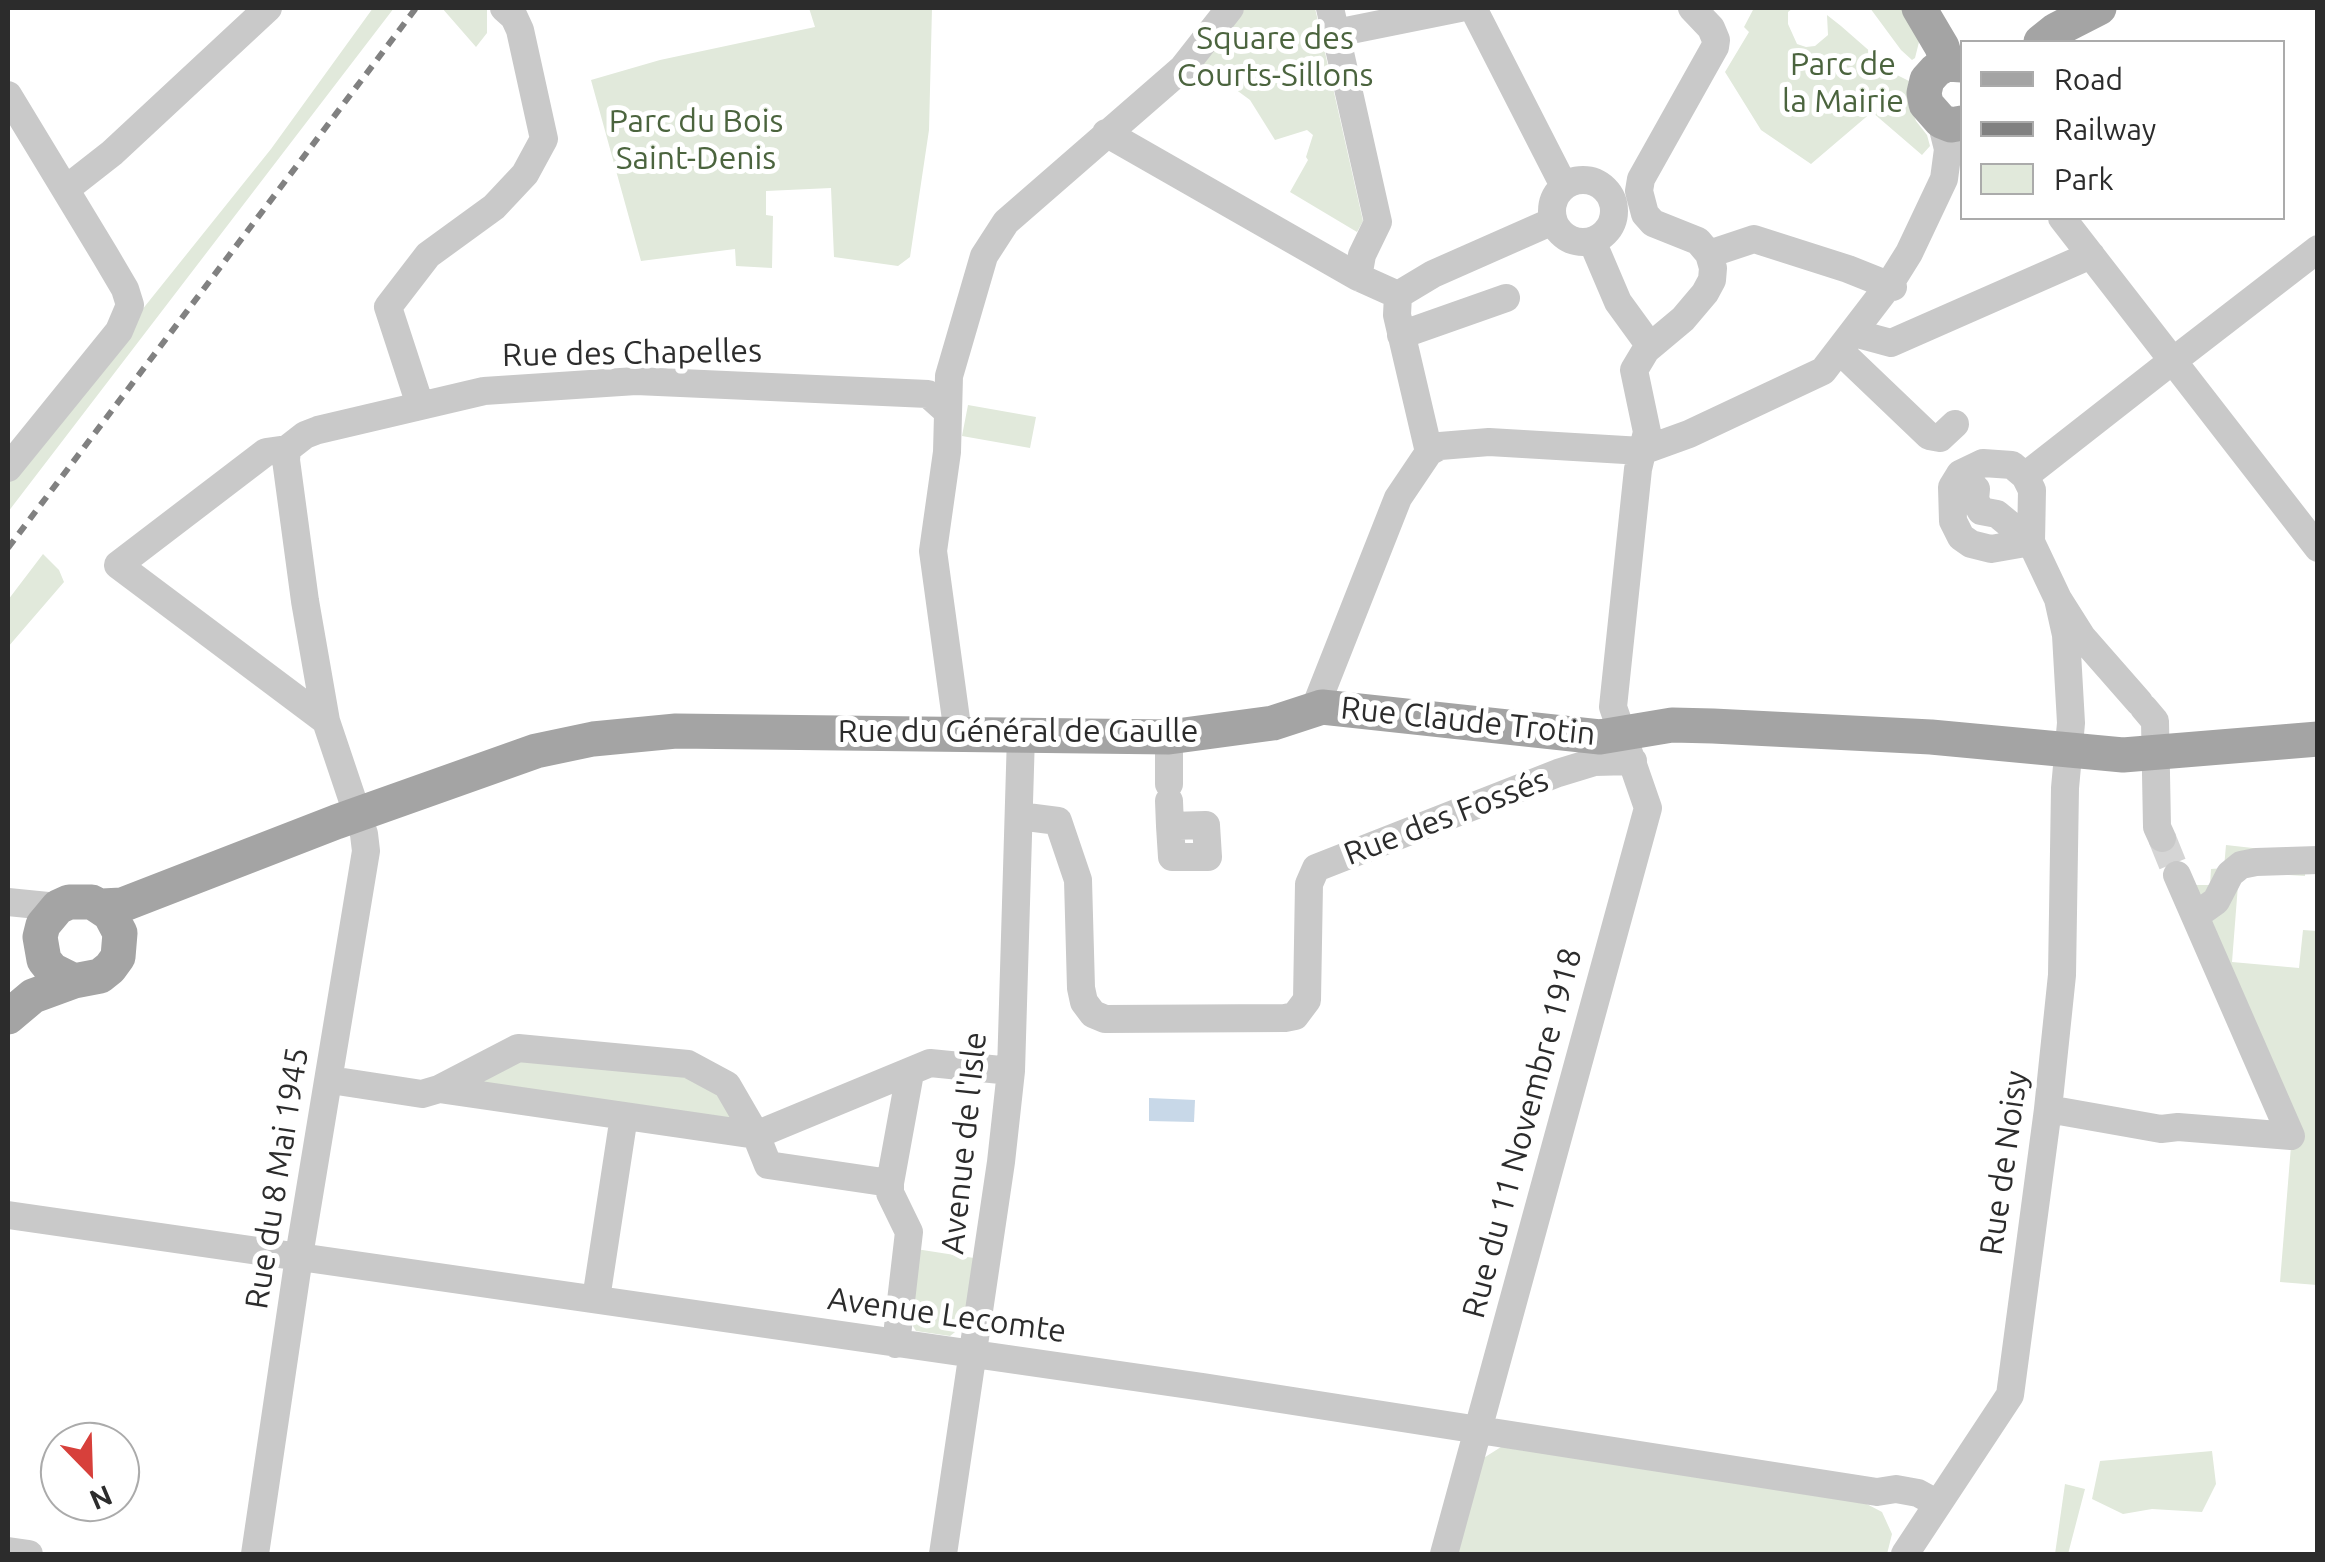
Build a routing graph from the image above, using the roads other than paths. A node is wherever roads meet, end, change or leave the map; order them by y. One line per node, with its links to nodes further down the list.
1 (268, 8): 16 (street)
2 (504, 8): 33 (street)
3 (1230, 8): 14 (street)
4 (1460, 8): 9 (street)
5 (1473, 8): 15 (street)
6 (1692, 8): 17 (street)
7 (1919, 8): 11 (main road)
8 (2099, 8): 10 (main road)
9 (1333, 20): 24 (street)
10 (2044, 40)
11 (1955, 65): 13 (main road)
12 (8, 95): 16 (street)
13 (1952, 122): 25 (street)
14 (1106, 133): 24 (street); 32 (street)
15 (1564, 186): 17 (street); 19 (street)
16 (66, 189): 37 (street)
17 (1627, 204): 20 (street); 22 (street)
18 (2064, 220): 23 (street)
19 (1552, 221): 20 (street); 26 (street)
20 (1592, 241): 30 (street)
21 (2318, 250): 31 (street)
22 (1709, 254): 25 (street); 30 (street)
23 (2091, 255): 29 (street); 31 (street)
24 (1358, 277): 26 (street)
25 (1891, 286): 29 (street)
26 (1398, 295): 28 (street)
27 (1506, 298): 28 (street)
28 (1402, 335): 36 (street)
29 (1847, 342): 35 (street); 38 (street)
30 (1648, 348): 35 (street, Rue du 11 Novembre 1918)
31 (2168, 365): 39 (street); 41 (street)
32 (941, 393): 33 (street, Rue des Chapelles); 46 (street)
33 (420, 405): 34 (street, Rue des Chapelles)
34 (287, 450): 44 (street); 44 (street, Rue des Chapelles)
35 (1642, 451): 36 (street); 50 (street, Rue du 11 Novembre 1918)
36 (1428, 452): 43 (street)
37 (8, 468)
38 (1962, 472): 39 (street); 40 (street)
39 (2025, 476): 40 (street)
40 (2030, 542): 42 (street)
41 (2318, 548)
42 (2058, 599): 51 (street, Rue de Noisy); 52 (street)
43 (1316, 708): 45 (main road, Rue Claude Trotin); 48 (main road, Rue du Général de Gaulle)
44 (326, 721): 55 (street)
45 (1558, 732): 50 (main road, Rue Claude Trotin); 53 (street)
46 (958, 734): 47 (main road, Rue du Général de Gaulle); 55 (main road, Rue du Général de Gaulle)
47 (1021, 735): 48 (main road, Rue du Général de Gaulle); 56 (street, Avenue de l'Isle)
48 (1169, 737): 54 (street)
49 (2318, 740): 52 (main road, Rue des Fossés)
50 (1627, 747): 51 (main road, Rue des Fossés); 53 (street, Rue des Fossés); 82 (street, Rue du 11 Novembre 1918)
51 (2068, 750): 52 (main road, Rue des Fossés); 73 (street, Rue de Noisy)
52 (2158, 755): 57 (street)
53 (1558, 773): 56 (street, Rue des Fossés)
54 (1170, 804)
55 (358, 814): 60 (main road, Rue du Général de Gaulle); 78 (street, Rue du 8 Mai 1945)
56 (1019, 816): 69 (street, Avenue de l'Isle)
57 (2162, 838)
58 (2318, 860): 64 (street)
59 (2177, 874): 64 (street)
60 (180, 881): 62 (main road, Rue du Général de Gaulle); 66 (main road, Rue du Général de Gaulle)
61 (8, 904): 63 (street); 65 (street)
62 (102, 906): 63 (main road); 66 (main road)
63 (58, 907): 65 (main road)
64 (2194, 916): 73 (street)
65 (40, 942): 67 (main road); 68 (main road)
66 (121, 944): 67 (main road)
67 (74, 981): 68 (main road)
68 (8, 1015)
69 (1010, 1071): 70 (street); 81 (street, Avenue de l'Isle)
70 (910, 1073): 75 (street); 76 (street)
71 (337, 1081): 72 (street)
72 (439, 1089): 74 (street); 75 (street)
73 (2048, 1109): 84 (street, Rue de Noisy)
74 (624, 1116): 75 (street); 79 (street)
75 (756, 1136): 76 (street)
76 (890, 1183): 80 (street)
77 (8, 1215): 78 (street, Avenue Lecomte)
78 (299, 1257): 79 (street, Avenue Lecomte); 88 (street, Rue du 8 Mai 1945)
79 (596, 1299): 80 (street, Avenue Lecomte)
80 (896, 1344): 81 (street, Avenue Lecomte)
81 (974, 1354): 82 (street, Avenue Lecomte); 89 (street, Avenue de l'Isle)
82 (1478, 1428): 83 (street, Avenue Lecomte); 90 (street, Rue du 11 Novembre 1918)
83 (1876, 1492): 84 (street, Avenue Lecomte); 85 (street)
84 (1938, 1504): 85 (street, Rue de Noisy)
85 (1913, 1543)
86 (8, 1551): 87 (street)
87 (29, 1554)
88 (255, 1554)
89 (943, 1554)
90 (1444, 1554)

